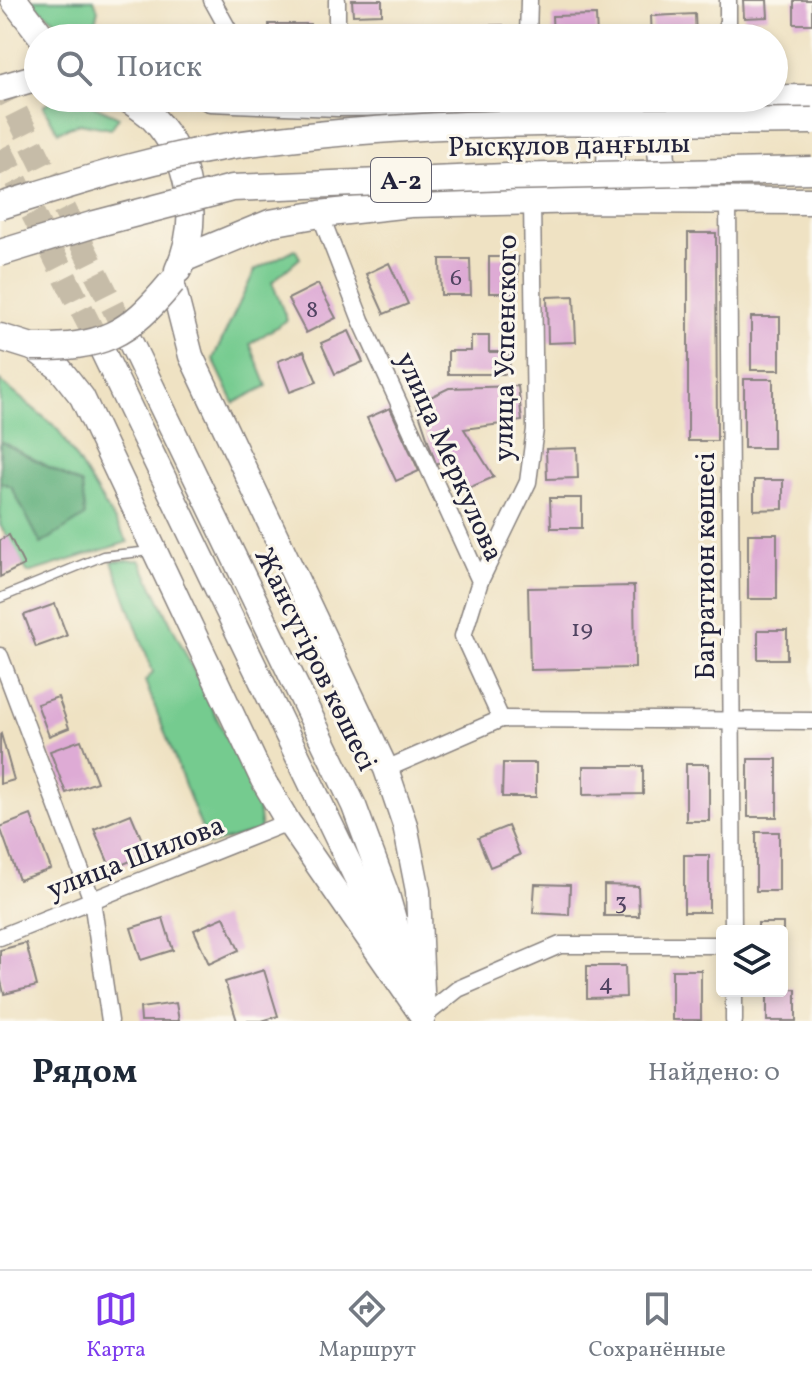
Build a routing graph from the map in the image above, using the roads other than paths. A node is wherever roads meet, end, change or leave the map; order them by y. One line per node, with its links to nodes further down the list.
1 (14, 0): 6 (main road)
2 (212, 0): 7 (street)
3 (337, 0): 8 (street)
4 (529, 0): 9 (street)
5 (728, 0): 10 (street)
6 (32, 24)
7 (225, 24)
8 (337, 24)
9 (528, 24)
10 (728, 24)
11 (24, 81): 12 (main road, bridge)
12 (0, 88)
13 (788, 98): 14 (main road)
14 (812, 98)
15 (145, 112): 28 (main road)
16 (597, 112): 21 (main road)
17 (671, 112): 20 (main road)
18 (812, 121): 25 (main road, Рысқұлов даңғылы / A-2, bridge)
19 (812, 170): 27 (main road, Рысқұлов даңғылы / A-2, bridge)
20 (691, 199): 21 (main road); 23 (main road)
21 (589, 200): 22 (main road)
22 (532, 201): 26 (main road); 34 (street, улица Успенского)
23 (728, 201): 24 (main road); 38 (street, Багратион көшесі)
24 (812, 201)
25 (0, 206)
26 (320, 214): 28 (main road); 34 (street, улица Меркулова)
27 (0, 253)
28 (178, 271): 31 (main road, bridge); 40 (main road)
29 (0, 337): 31 (main road)
30 (128, 337): 47 (main road, Жансүгіров көшесі)
31 (32, 347): 33 (main road)
32 (102, 350): 47 (main road)
33 (155, 550): 35 (lane); 41 (main road)
34 (480, 581): 37 (street, улица Меркулова)
35 (0, 598)
36 (0, 656): 42 (street)
37 (501, 719): 38 (street); 40 (street)
38 (731, 720): 39 (street); 43 (street, Багратион көшесі)
39 (812, 721)
40 (386, 769): 47 (main road)
41 (288, 822): 42 (street, улица Шилова); 47 (main road)
42 (92, 900): 44 (street, улица Шилова); 48 (street)
43 (733, 925)
44 (0, 937)
45 (716, 945): 47 (street)
46 (734, 997): 49 (street)
47 (423, 1019)
48 (110, 1021)
49 (734, 1021)

